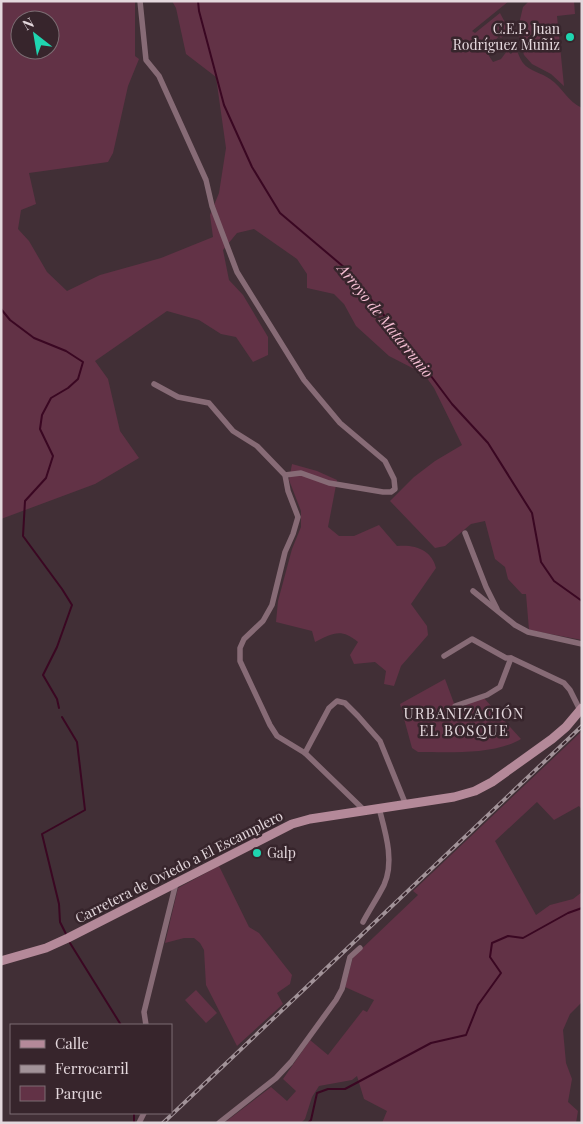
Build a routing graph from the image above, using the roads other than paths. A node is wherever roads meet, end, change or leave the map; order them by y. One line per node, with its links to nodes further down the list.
1 (140, 1): 3 (street)
2 (154, 384): 3 (street)
3 (285, 476): 12 (street)
4 (465, 533): 6 (street)
5 (473, 591): 6 (street)
6 (500, 613): 7 (street)
7 (582, 644)
8 (444, 656): 9 (street)
9 (511, 658): 10 (street); 11 (street)
10 (455, 706)
11 (581, 709): 13 (street, Carretera de Oviedo a El Escamplero)
12 (305, 753): 13 (street); 15 (street)
13 (406, 805): 14 (street, Carretera de Oviedo a El Escamplero)
14 (379, 808): 15 (street, Carretera de Oviedo a El Escamplero); 17 (street)
15 (364, 810): 16 (street, Carretera de Oviedo a El Escamplero)
16 (176, 883): 19 (street, Carretera de Oviedo a El Escamplero); 20 (street)
17 (362, 922)
18 (360, 948): 21 (street)
19 (1, 962)
20 (146, 1024)
21 (219, 1123)

